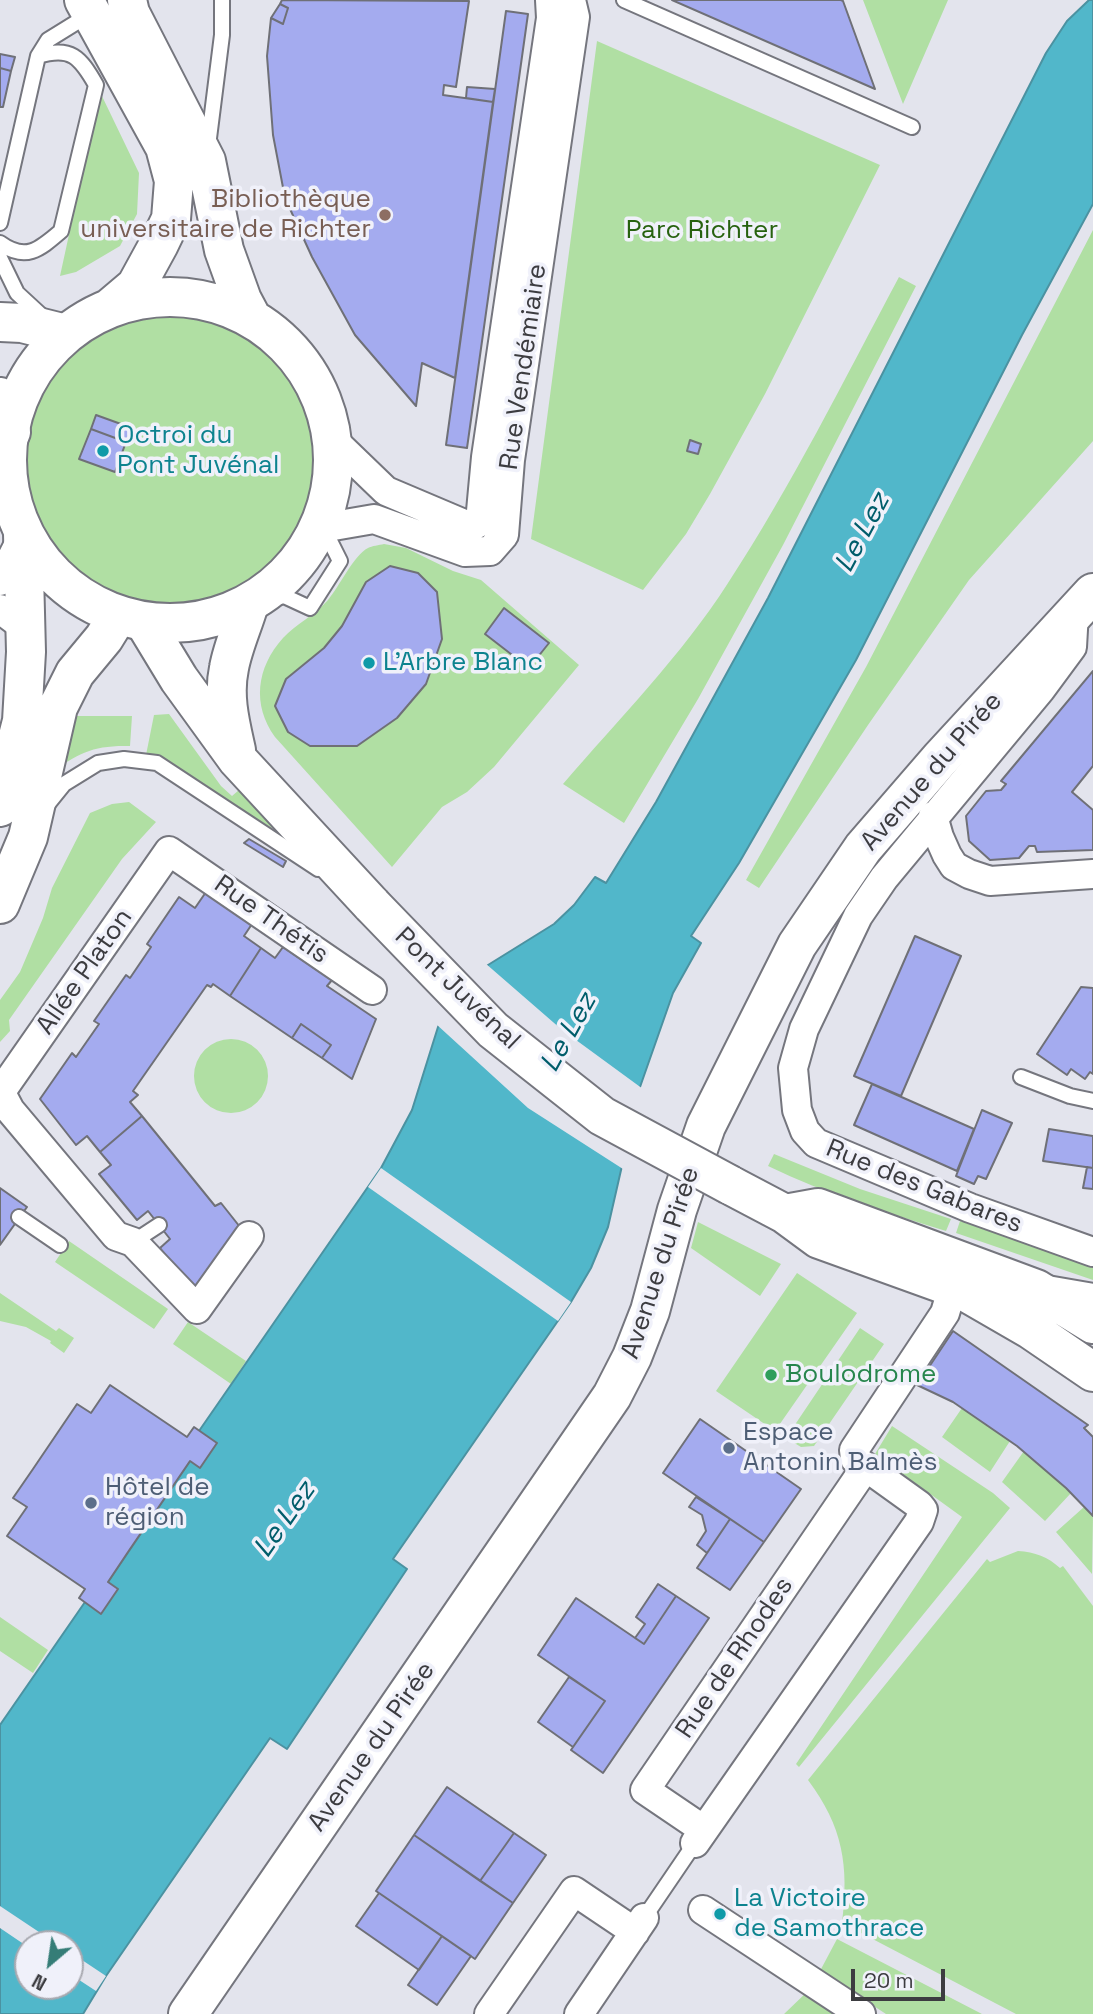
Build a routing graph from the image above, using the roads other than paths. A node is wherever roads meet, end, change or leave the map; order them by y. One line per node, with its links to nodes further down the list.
1 (127, 0): 9 (main road)
2 (222, 0): 9 (lane)
3 (550, 0): 18 (street, Rue Vendémiaire)
4 (571, 0): 19 (street, Rue Vendémiaire)
5 (624, 0): 8 (lane)
6 (87, 7): 7 (lane); 13 (main road)
7 (38, 56): 10 (lane); 11 (lane)
8 (912, 127)
9 (206, 161): 14 (main road)
10 (0, 223)
11 (0, 243)
12 (0, 258): 16 (lane)
13 (108, 310): 14 (main road); 16 (main road)
14 (250, 315): 18 (main road)
15 (0, 323): 16 (main road)
16 (62, 334): 17 (main road)
17 (5, 415): 20 (main road)
18 (331, 438): 19 (main road)
19 (316, 529): 23 (main road)
20 (23, 534): 21 (street); 24 (main road); 25 (main road)
21 (0, 581)
22 (1083, 603): 28 (street, Rue des Gabares); 55 (main road, Avenue du Pirée)
23 (249, 604): 25 (main road); 26 (main road)
24 (12, 618): 27 (main road)
25 (131, 620): 26 (main road, Pont Juvénal); 29 (main road)
26 (237, 759): 33 (main road, Pont Juvénal)
27 (0, 807)
28 (933, 816): 31 (street); 43 (street, Rue des Gabares)
29 (28, 837): 32 (main road); 33 (lane)
30 (169, 851): 34 (street, Rue Thétis); 36 (street, Allée Platon)
31 (1093, 874)
32 (0, 904)
33 (372, 905): 44 (main road, Pont Juvénal, bridge)
34 (372, 990)
35 (1021, 1077): 37 (lane)
36 (0, 1092): 41 (street)
37 (1093, 1101)
38 (19, 1217): 42 (lane)
39 (159, 1225): 41 (lane)
40 (248, 1236): 41 (street)
41 (133, 1242)
42 (60, 1245)
43 (1093, 1252)
44 (957, 1274): 45 (main road); 48 (main road); 51 (street)
45 (1036, 1289): 46 (street); 47 (main road)
46 (1093, 1298)
47 (1093, 1324)
48 (1030, 1329): 49 (main road); 50 (main road)
49 (1093, 1333)
50 (1093, 1372)
51 (865, 1468): 52 (street, Rue de Rhodes); 52 (street)
52 (699, 1836): 54 (lane)
53 (703, 1910): 58 (street)
54 (639, 1925): 56 (street); 57 (street)
55 (188, 2014)
56 (489, 2014)
57 (579, 2014)
58 (861, 2014)

